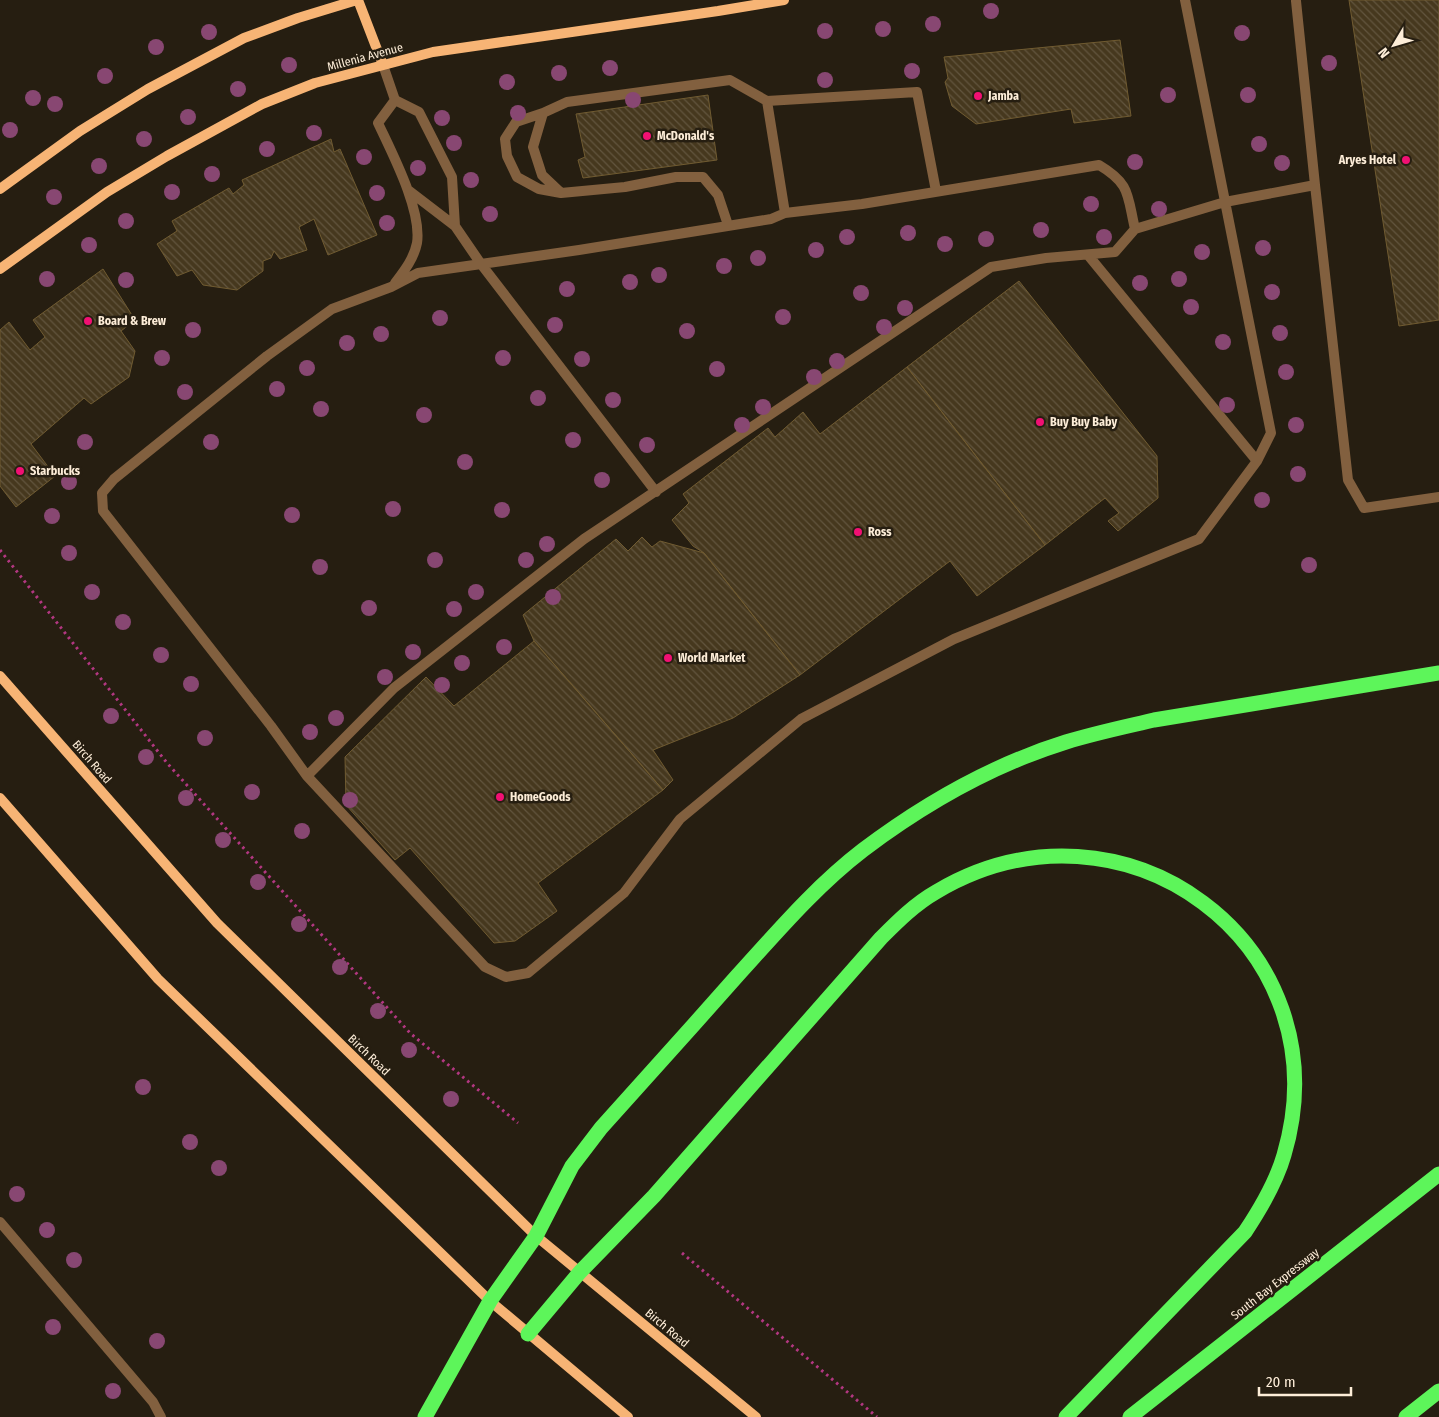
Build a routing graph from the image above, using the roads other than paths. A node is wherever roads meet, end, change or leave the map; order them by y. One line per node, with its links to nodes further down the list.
1 (357, 0): 5 (main road); 10 (main road)
2 (784, 0): 5 (main road, Millenia Avenue)
3 (1185, 0): 14 (lane)
4 (1296, 1): 9 (lane)
5 (383, 65): 6 (lane); 21 (main road, Millenia Avenue)
6 (395, 100): 11 (lane); 17 (lane)
7 (767, 101): 8 (lane); 12 (lane); 15 (lane)
8 (543, 113): 13 (lane); 13 (lane)
9 (1315, 185): 14 (lane); 25 (lane)
10 (0, 189)
11 (408, 190): 17 (lane); 22 (lane)
12 (936, 192): 15 (lane); 18 (lane)
13 (561, 193): 16 (lane)
14 (1225, 202): 18 (lane); 23 (lane)
15 (785, 214): 16 (lane)
16 (728, 225): 20 (lane)
17 (456, 226): 20 (lane)
18 (1135, 229): 19 (lane)
19 (1088, 255): 23 (lane); 24 (lane)
20 (481, 264): 22 (lane); 24 (lane)
21 (0, 269)
22 (391, 287): 28 (lane)
23 (1257, 461): 28 (lane)
24 (656, 492): 28 (lane)
25 (1439, 497)
26 (1439, 673): 32 (highway)
27 (0, 676): 32 (main road, Birch Road)
28 (307, 776)
29 (0, 798): 34 (main road)
30 (1439, 1174): 42 (highway, South Bay Expressway)
31 (0, 1222): 37 (lane)
32 (536, 1236): 33 (main road, Birch Road); 34 (highway)
33 (580, 1272): 35 (highway); 40 (main road, Birch Road); 41 (highway)
34 (490, 1301): 35 (main road); 38 (highway)
35 (528, 1334): 39 (main road)
36 (1439, 1391): 43 (highway)
37 (161, 1417)
38 (424, 1417)
39 (628, 1417)
40 (756, 1417)
41 (1066, 1417)
42 (1130, 1417)
43 (1406, 1417)

